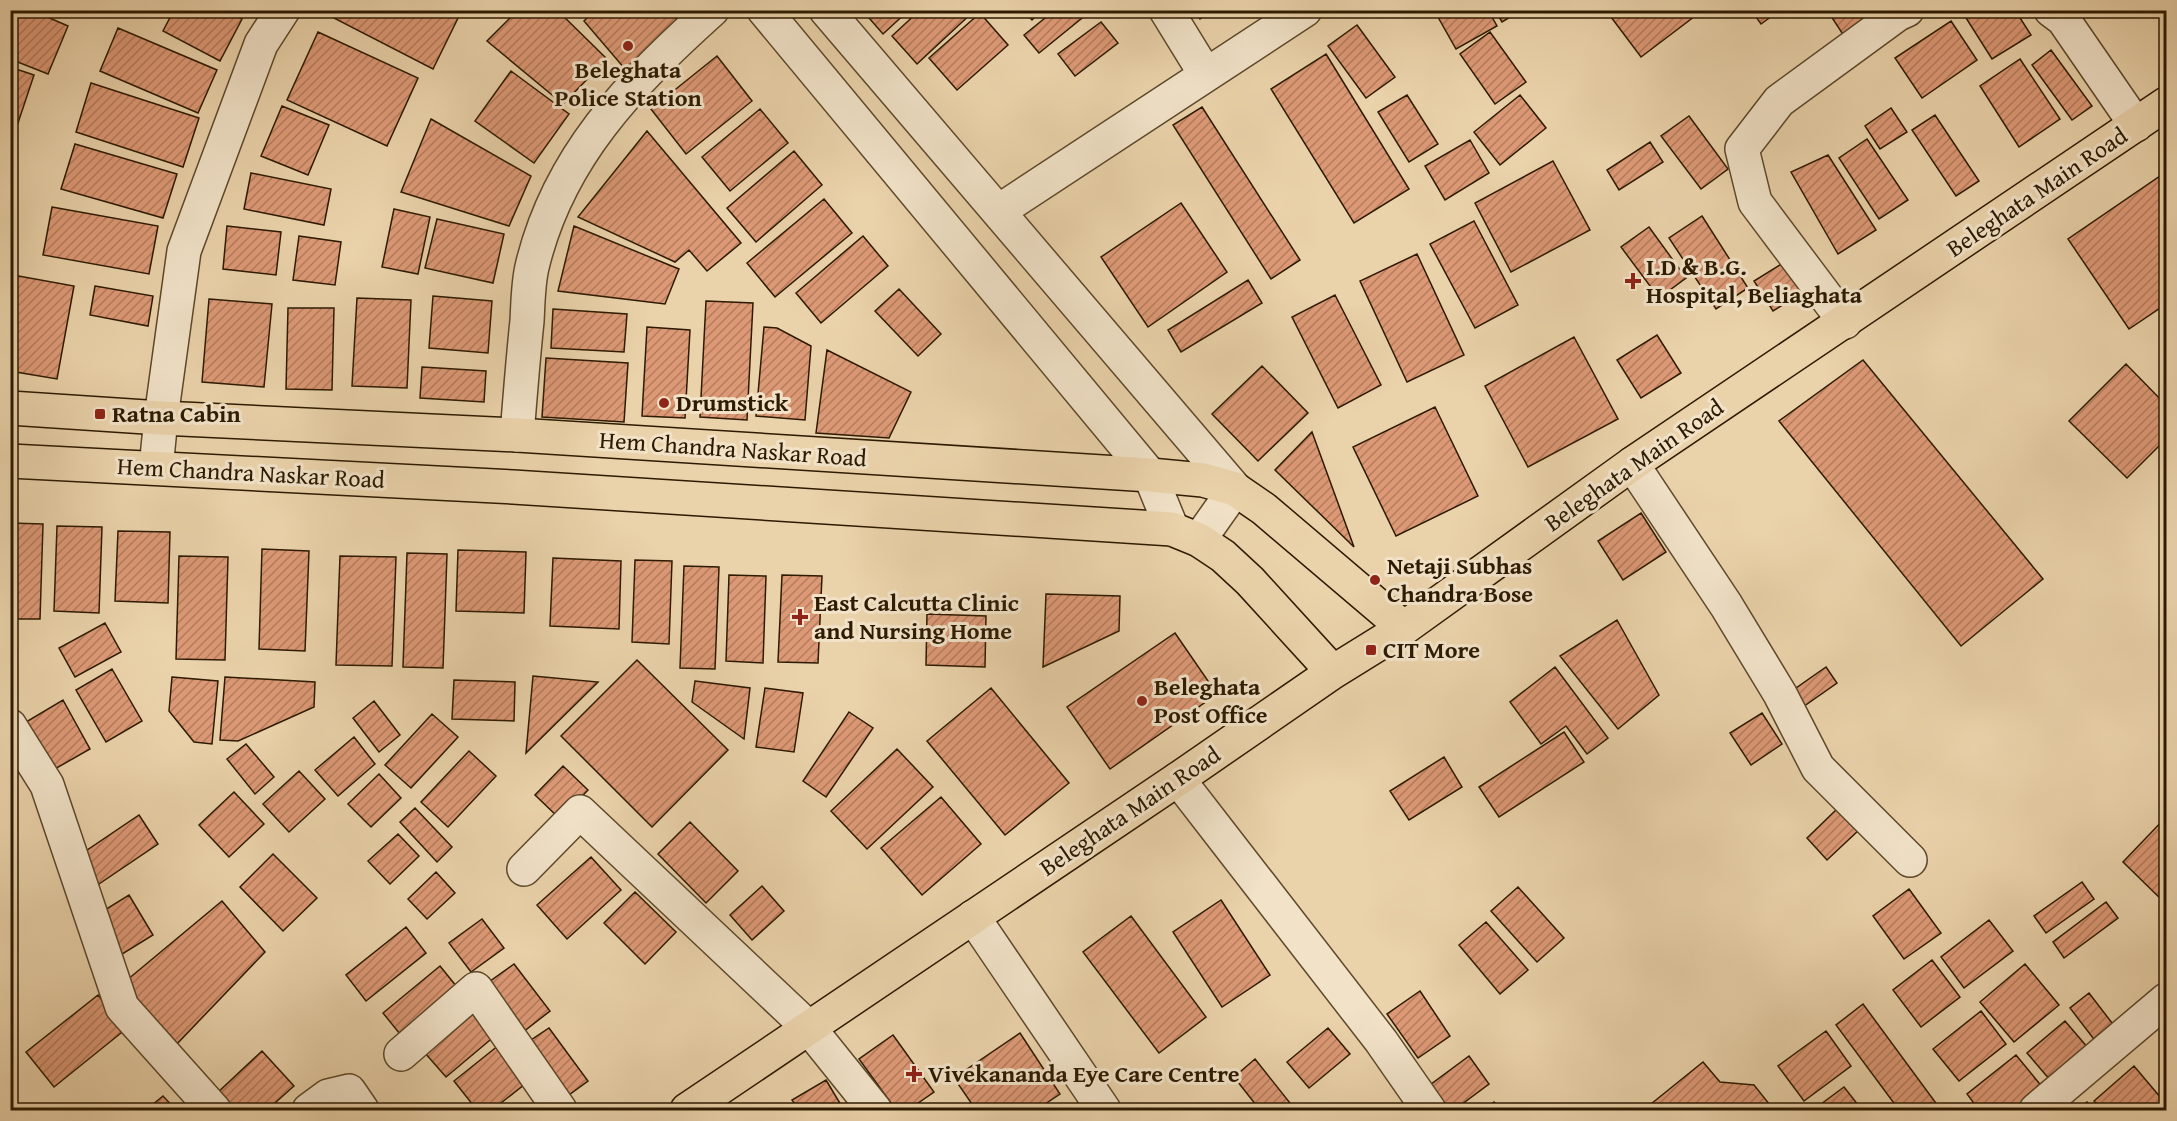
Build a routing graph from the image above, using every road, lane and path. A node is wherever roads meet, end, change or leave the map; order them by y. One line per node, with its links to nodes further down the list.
1 (283, 10): 15 (street)
2 (712, 10): 16 (street)
3 (764, 10): 20 (street)
4 (826, 10): 12 (street)
5 (1166, 10): 9 (street)
6 (1305, 10): 9 (street)
7 (1908, 10): 13 (street)
8 (2051, 10): 11 (street)
9 (1206, 75): 12 (street)
10 (2166, 104): 11 (main road, Beleghata Main Road)
11 (2136, 125): 13 (main road, Beleghata Main Road)
12 (999, 211): 21 (street)
13 (1845, 322): 18 (main road, Beleghata Main Road)
14 (10, 408): 15 (main road, Hem Chandra Naskar Road)
15 (161, 418): 16 (main road, Hem Chandra Naskar Road); 19 (street)
16 (517, 435): 20 (main road, Hem Chandra Naskar Road)
17 (10, 461): 19 (main road, Hem Chandra Naskar Road)
18 (1632, 464): 23 (main road, Beleghata Main Road); 27 (street)
19 (156, 468): 22 (main road, Hem Chandra Naskar Road)
20 (1150, 475): 21 (main road, Hem Chandra Naskar Road); 22 (street)
21 (1235, 489): 22 (street); 23 (main road, Hem Chandra Naskar Road)
22 (1186, 535): 24 (main road, Hem Chandra Naskar Road)
23 (1404, 628): 24 (main road, Beleghata Main Road)
24 (1333, 672): 26 (main road, Beleghata Main Road)
25 (10, 726): 33 (street)
26 (1178, 779): 29 (main road, Beleghata Main Road); 40 (street)
27 (1910, 860)
28 (524, 869): 31 (street)
29 (973, 917): 31 (main road, Beleghata Main Road); 39 (street)
30 (2166, 1000): 41 (street)
31 (809, 1028): 37 (main road, Beleghata Main Road); 38 (street)
32 (401, 1054): 36 (street)
33 (214, 1110)
34 (309, 1110): 35 (street)
35 (362, 1110)
36 (560, 1110)
37 (687, 1110)
38 (875, 1110)
39 (1104, 1110)
40 (1429, 1110)
41 (2036, 1110)

